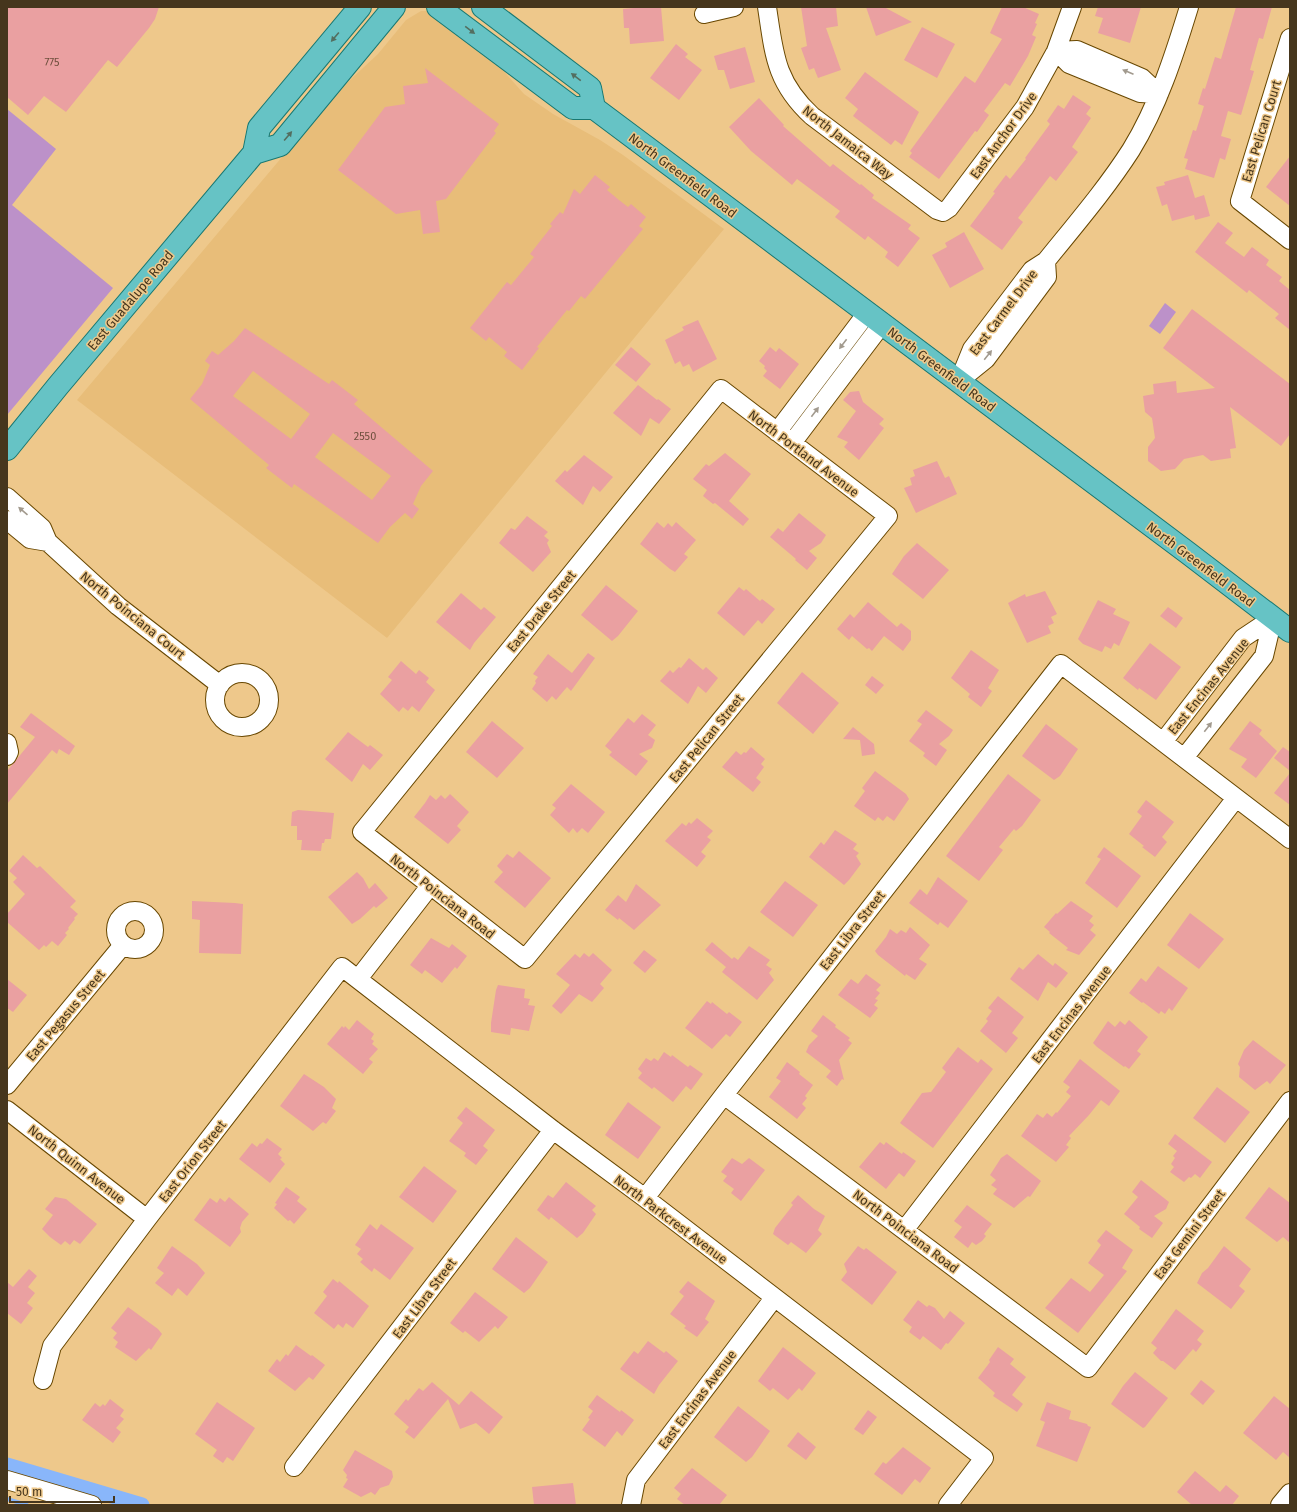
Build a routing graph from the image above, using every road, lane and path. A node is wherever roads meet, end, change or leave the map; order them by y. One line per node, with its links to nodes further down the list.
1 (360, 7): 15 (main road, East Guadalupe Road, one-way to 15)
2 (394, 7): 15 (main road, one-way to 2)
3 (438, 7): 14 (main road, one-way to 14)
4 (483, 7): 14 (main road, one-way to 4)
5 (734, 7): 9 (street)
6 (767, 7): 16 (street, North Jamaica Way)
7 (1072, 7): 11 (street, East Anchor Drive)
8 (1189, 7): 13 (street, East Carmel Drive)
9 (704, 14)
10 (1290, 38): 12 (street, East Pelican Court)
11 (1056, 51): 13 (street); 16 (street, East Anchor Drive)
12 (1287, 57): 17 (street, East Pelican Court)
13 (1159, 94): 19 (street, East Carmel Drive)
14 (594, 108): 18 (main road, North Greenfield Road)
15 (254, 153): 23 (main road, East Guadalupe Road)
16 (943, 212)
17 (1290, 240)
18 (874, 319): 19 (main road, North Greenfield Road); 21 (street, one-way to 21); 22 (street, one-way to 18)
19 (959, 381): 28 (main road, North Greenfield Road)
20 (721, 390): 21 (street, North Portland Avenue); 36 (street, East Drake Street)
21 (777, 432): 22 (street, North Portland Avenue)
22 (792, 443): 25 (street, North Portland Avenue)
23 (7, 449)
24 (7, 497): 27 (street, North Poinciana Court, one-way to 24)
25 (888, 516): 40 (street, East Pelican Street)
26 (7, 520): 27 (street)
27 (48, 542): 30 (street, North Poinciana Court)
28 (1272, 618): 29 (main road, North Greenfield Road); 31 (street, East Encinas Avenue); 34 (street, East Encinas Avenue, one-way to 28)
29 (1290, 632)
30 (220, 685)
31 (1163, 742): 34 (street); 43 (street, East Libra Street)
32 (7, 743): 33 (street)
33 (7, 756)
34 (1184, 758): 35 (street)
35 (1236, 798): 37 (street); 49 (street, East Encinas Avenue)
36 (362, 832): 38 (street, North Poinciana Road)
37 (1290, 839)
38 (430, 886): 40 (street, North Poinciana Road); 41 (street)
39 (123, 945): 42 (street, East Pegasus Street)
40 (525, 959)
41 (358, 979): 46 (street, North Parkcrest Avenue); 48 (street, East Orion Street)
42 (7, 1085)
43 (724, 1095): 47 (street, East Libra Street); 49 (street, North Poinciana Road)
44 (1290, 1101): 51 (street, East Gemini Street)
45 (7, 1110): 48 (street, North Quinn Avenue)
46 (553, 1130): 47 (street, North Parkcrest Avenue); 53 (street, East Libra Street)
47 (645, 1198): 50 (street, North Parkcrest Avenue)
48 (147, 1219): 52 (street, East Orion Street)
49 (905, 1230): 51 (street, North Poinciana Road)
50 (774, 1298): 57 (street, East Encinas Avenue); 58 (street, North Parkcrest Avenue)
51 (1088, 1368)
52 (43, 1380)
53 (294, 1467)
54 (7, 1480): 56 (street)
55 (1290, 1493): 59 (street)
56 (92, 1505)
57 (631, 1505)
58 (948, 1505)
59 (1280, 1505)

